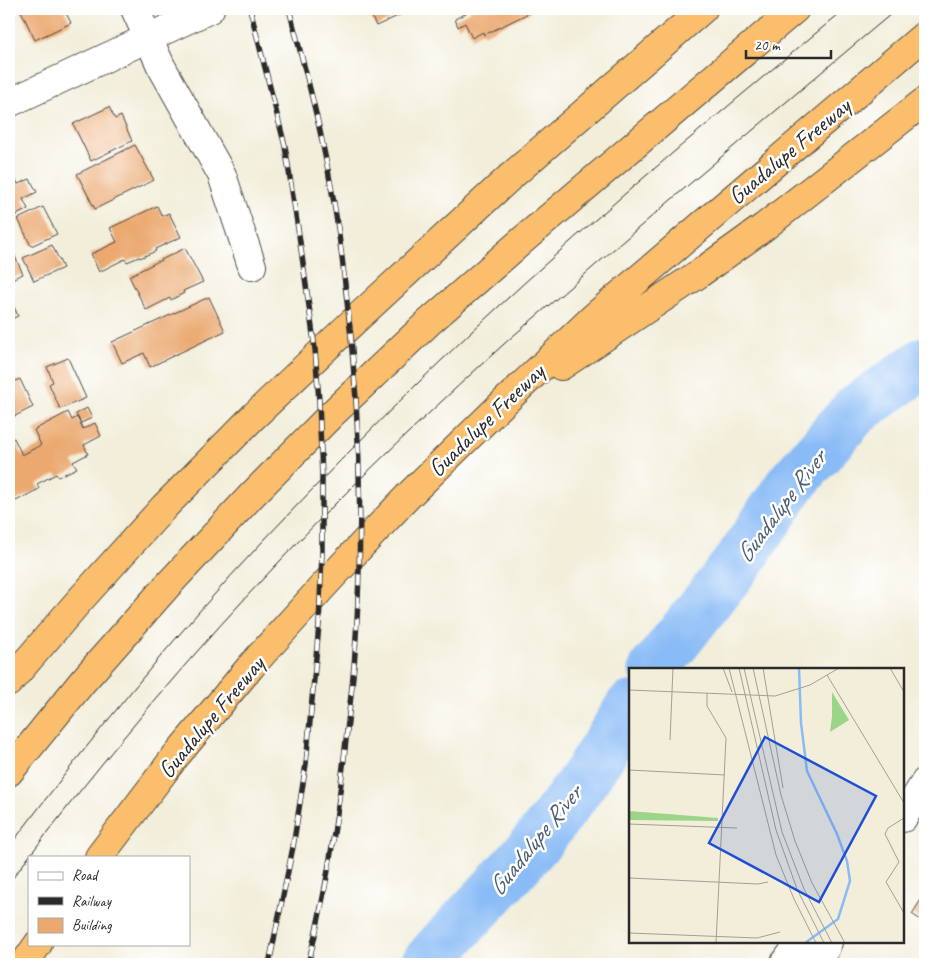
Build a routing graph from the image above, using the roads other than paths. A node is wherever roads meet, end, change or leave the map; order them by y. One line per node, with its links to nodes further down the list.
1 (135, 9): 6 (street)
2 (210, 9): 6 (street)
3 (703, 9): 11 (highway)
4 (795, 9): 12 (highway)
5 (925, 35): 10 (highway, Guadalupe Freeway)
6 (148, 37): 8 (street); 9 (street)
7 (925, 101): 10 (highway)
8 (9, 103)
9 (252, 266)
10 (496, 410): 15 (highway, Guadalupe Freeway)
11 (9, 682)
12 (9, 772)
13 (925, 782): 14 (street)
14 (904, 816)
15 (100, 856)
16 (800, 943): 20 (street)
17 (828, 943): 21 (street)
18 (37, 946): 19 (highway)
19 (24, 964)
20 (784, 964)
21 (819, 964)

